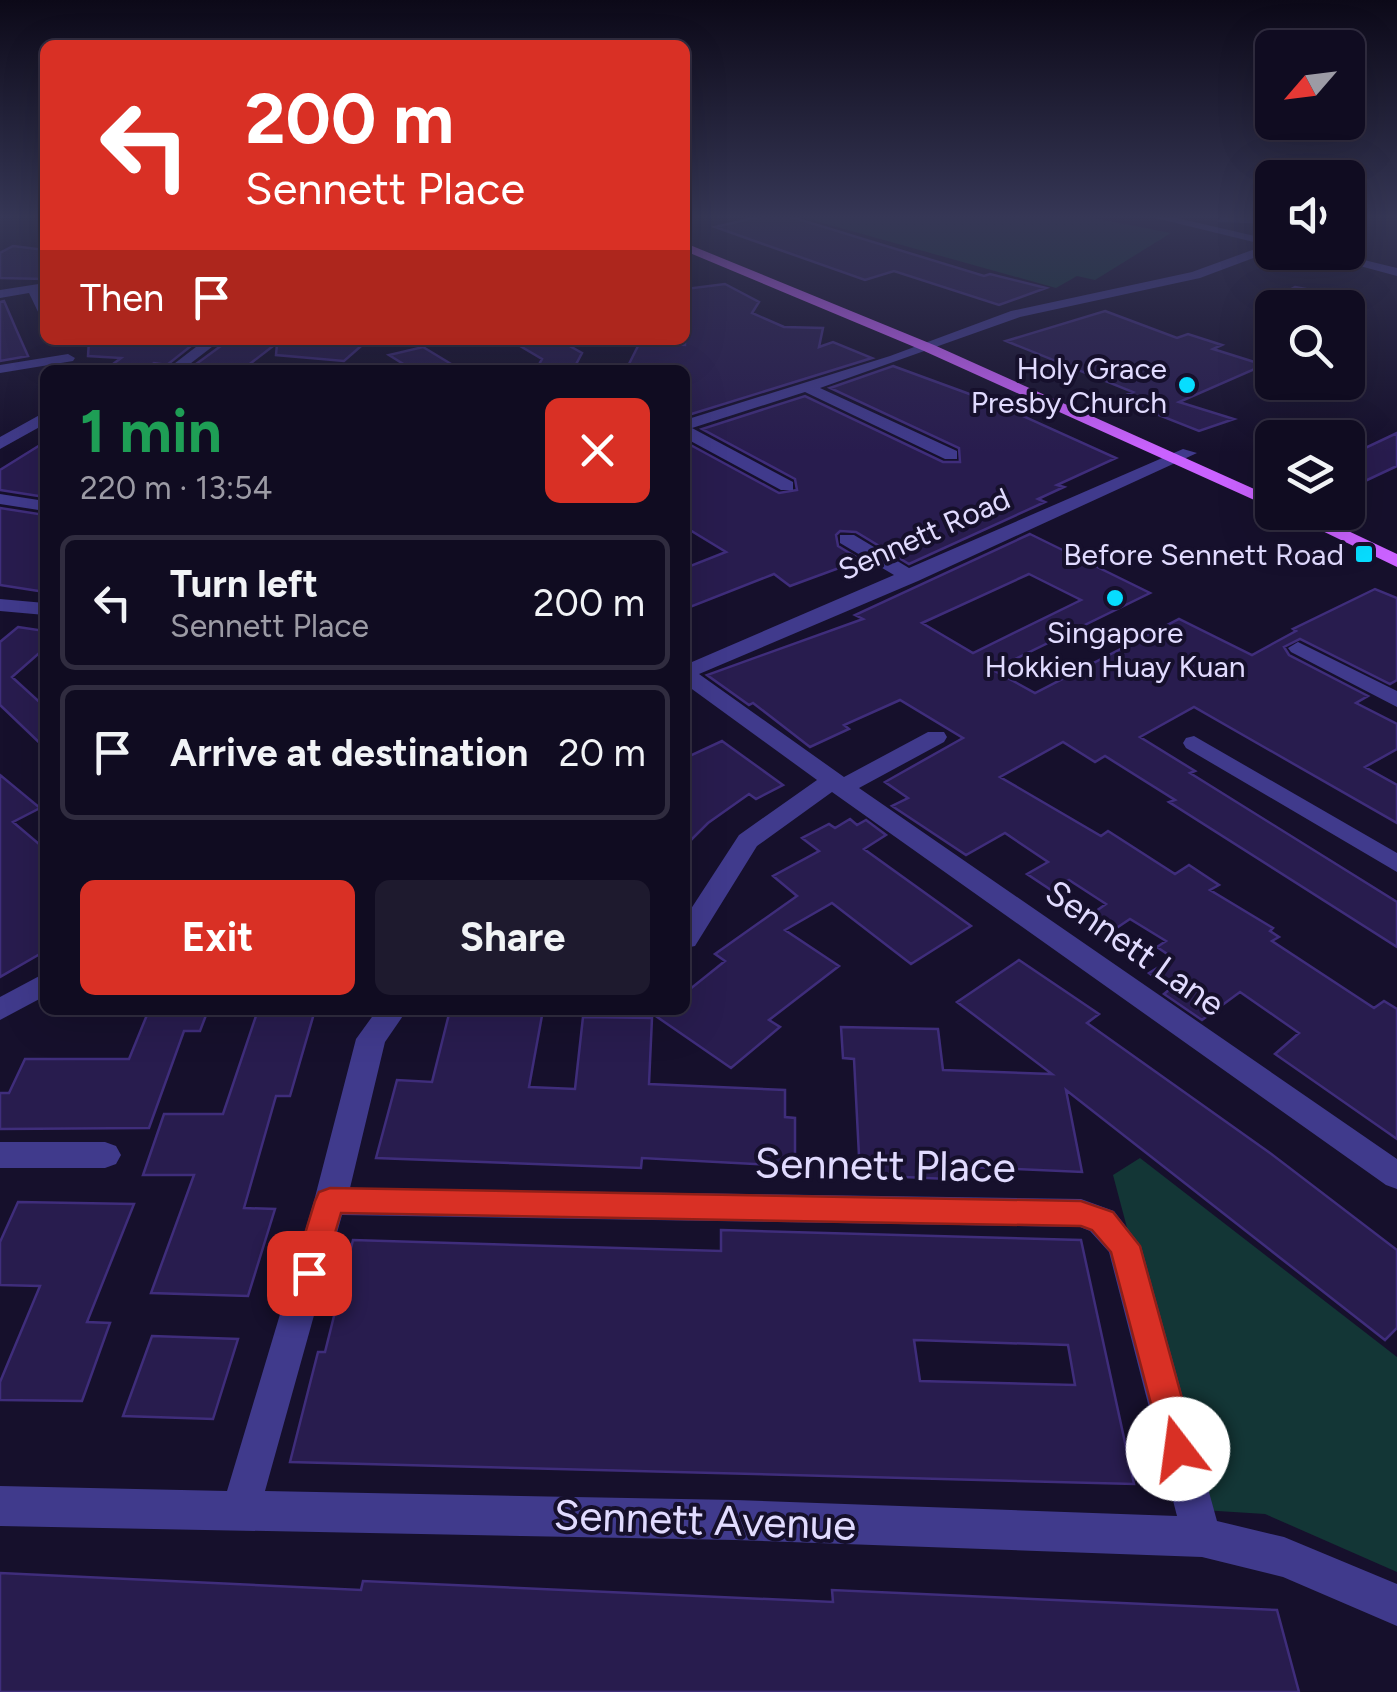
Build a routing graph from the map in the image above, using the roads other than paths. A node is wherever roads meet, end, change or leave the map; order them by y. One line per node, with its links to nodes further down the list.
1 (803, 294): 7 (main road)
2 (812, 294): 7 (main road)
3 (1082, 294): 5 (street)
4 (1098, 294): 5 (street)
5 (1072, 299): 7 (street)
6 (207, 345): 8 (street)
7 (933, 346): 11 (street); 17 (main road)
8 (180, 365)
9 (40, 366): 10 (street)
10 (0, 369)
11 (806, 387): 13 (street); 16 (street)
12 (40, 420): 15 (street)
13 (690, 426)
14 (690, 431): 19 (street)
15 (0, 444)
16 (951, 456)
17 (1182, 456): 18 (main road); 20 (main road); 28 (street, Sennett Road)
18 (1255, 484)
19 (787, 486)
20 (1255, 495)
21 (0, 498): 22 (street)
22 (40, 505)
23 (1331, 530): 27 (main road)
24 (1363, 530): 26 (main road)
25 (847, 540): 28 (street)
26 (1397, 546)
27 (1397, 561)
28 (910, 577): 32 (street, Sennett Road)
29 (0, 605): 30 (street)
30 (40, 609)
31 (1298, 648): 34 (street)
32 (690, 672)
33 (690, 678): 37 (street, Sennett Lane)
34 (1397, 700)
35 (936, 737): 37 (street)
36 (1194, 743): 38 (street)
37 (836, 784): 39 (street); 45 (street, Sennett Lane)
38 (1397, 864)
39 (690, 931)
40 (40, 986): 41 (street)
41 (0, 1010)
42 (389, 1015): 46 (street)
43 (0, 1155): 44 (street)
44 (105, 1155)
45 (1397, 1176)
46 (330, 1201): 48 (street); 49 (street, Sennett Place)
47 (0, 1506): 48 (street, Sennett Avenue)
48 (241, 1508): 49 (street, Sennett Avenue)
49 (1202, 1537): 50 (street, Sennett Avenue)
50 (1397, 1605)

